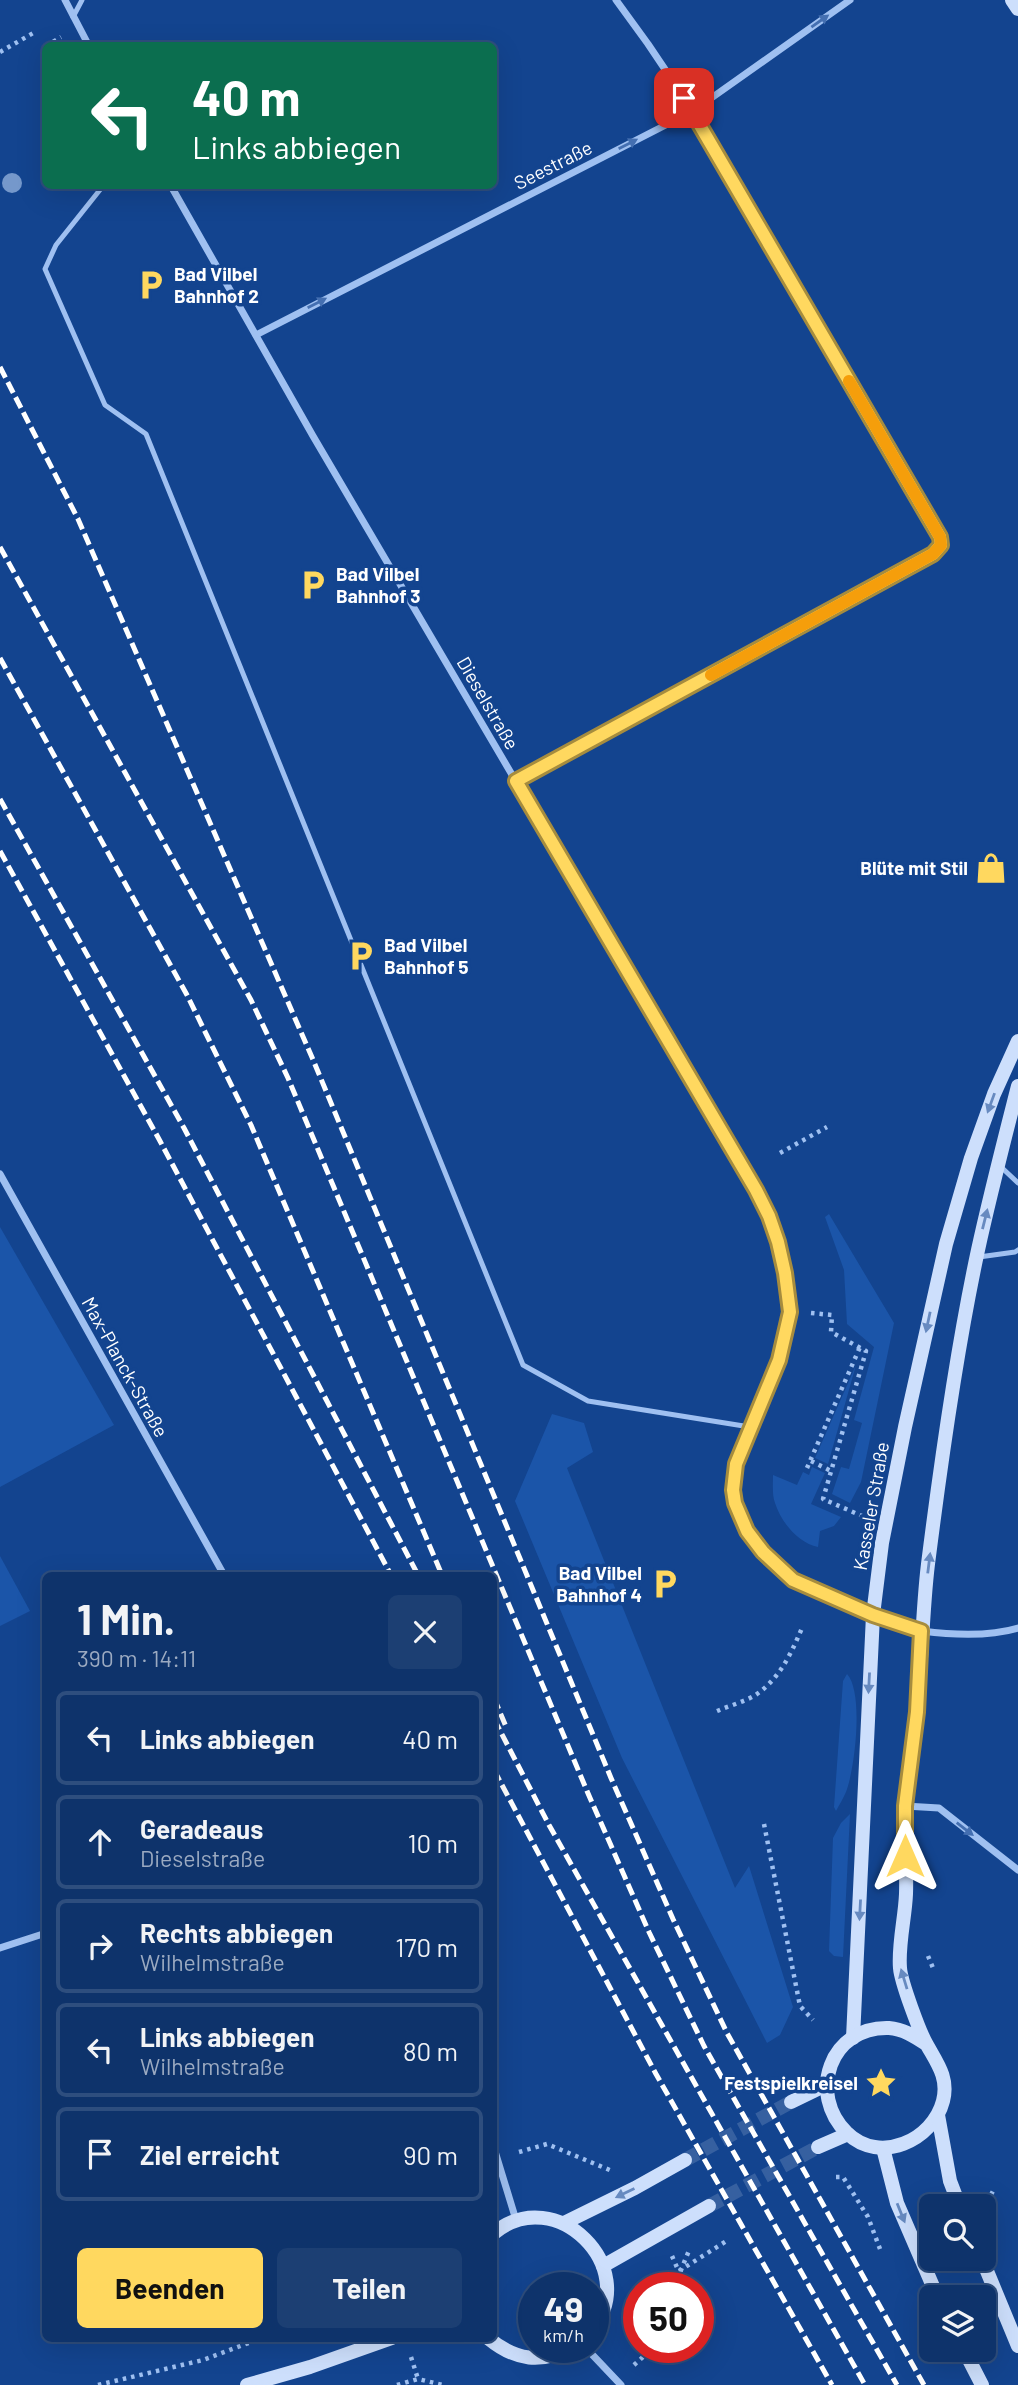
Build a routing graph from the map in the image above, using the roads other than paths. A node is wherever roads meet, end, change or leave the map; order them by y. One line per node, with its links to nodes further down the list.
1 (65, 0): 7 (street)
2 (82, 0): 7 (lane)
3 (615, 0): 9 (street)
4 (850, 0): 9 (street, Seestraße, one-way to 4)
5 (1012, 0): 6 (main road)
6 (1018, 9)
7 (73, 18): 8 (street)
8 (87, 42)
9 (693, 111): 12 (street, Seestraße, one-way to 9); 13 (street)
10 (101, 189): 21 (lane)
11 (173, 189): 12 (street, Dieselstraße)
12 (256, 335): 13 (street, Dieselstraße)
13 (516, 781): 21 (street, Dieselstraße)
14 (1018, 1041): 23 (main road, Kasseler Straße, one-way to 23)
15 (1018, 1086): 16 (main road)
16 (998, 1164): 18 (lane); 20 (main road, one-way to 16)
17 (0, 1174): 22 (street, Max-Planck-Straße)
18 (1018, 1183)
19 (1018, 1250): 20 (lane)
20 (976, 1258): 25 (main road, one-way to 20)
21 (750, 1427): 23 (street, Dieselstraße)
22 (222, 1572)
23 (873, 1615): 25 (main road); 30 (main road, Kasseler Straße, one-way to 30)
24 (1018, 1628): 25 (street)
25 (921, 1631): 26 (main road)
26 (905, 1806): 27 (street, one-way to 27); 31 (main road, one-way to 26)
27 (1018, 1870)
28 (42, 1934): 29 (street)
29 (0, 1948)
30 (853, 2038): 31 (main road); 32 (main road)
31 (926, 2044): 34 (main road)
32 (826, 2085): 33 (main road); 35 (main road)
33 (791, 2102)
34 (938, 2115): 37 (main road); 40 (main road)
35 (848, 2134): 36 (main road); 37 (main road)
36 (818, 2147)
37 (883, 2148): 48 (main road, one-way to 48)
38 (497, 2156): 42 (street)
39 (685, 2160): 43 (main road, one-way to 43)
40 (955, 2194)
41 (709, 2206): 45 (main road)
42 (516, 2220): 43 (main road); 44 (main road)
43 (564, 2223): 45 (main road)
44 (497, 2231)
45 (603, 2266): 47 (main road)
46 (987, 2271): 51 (main road)
47 (604, 2272)
48 (932, 2285)
49 (381, 2342): 55 (main road)
50 (493, 2342): 52 (main road)
51 (1018, 2346)
52 (518, 2355)
53 (970, 2362): 57 (main road)
54 (600, 2363): 56 (street)
55 (247, 2385)
56 (621, 2385)
57 (982, 2385)

